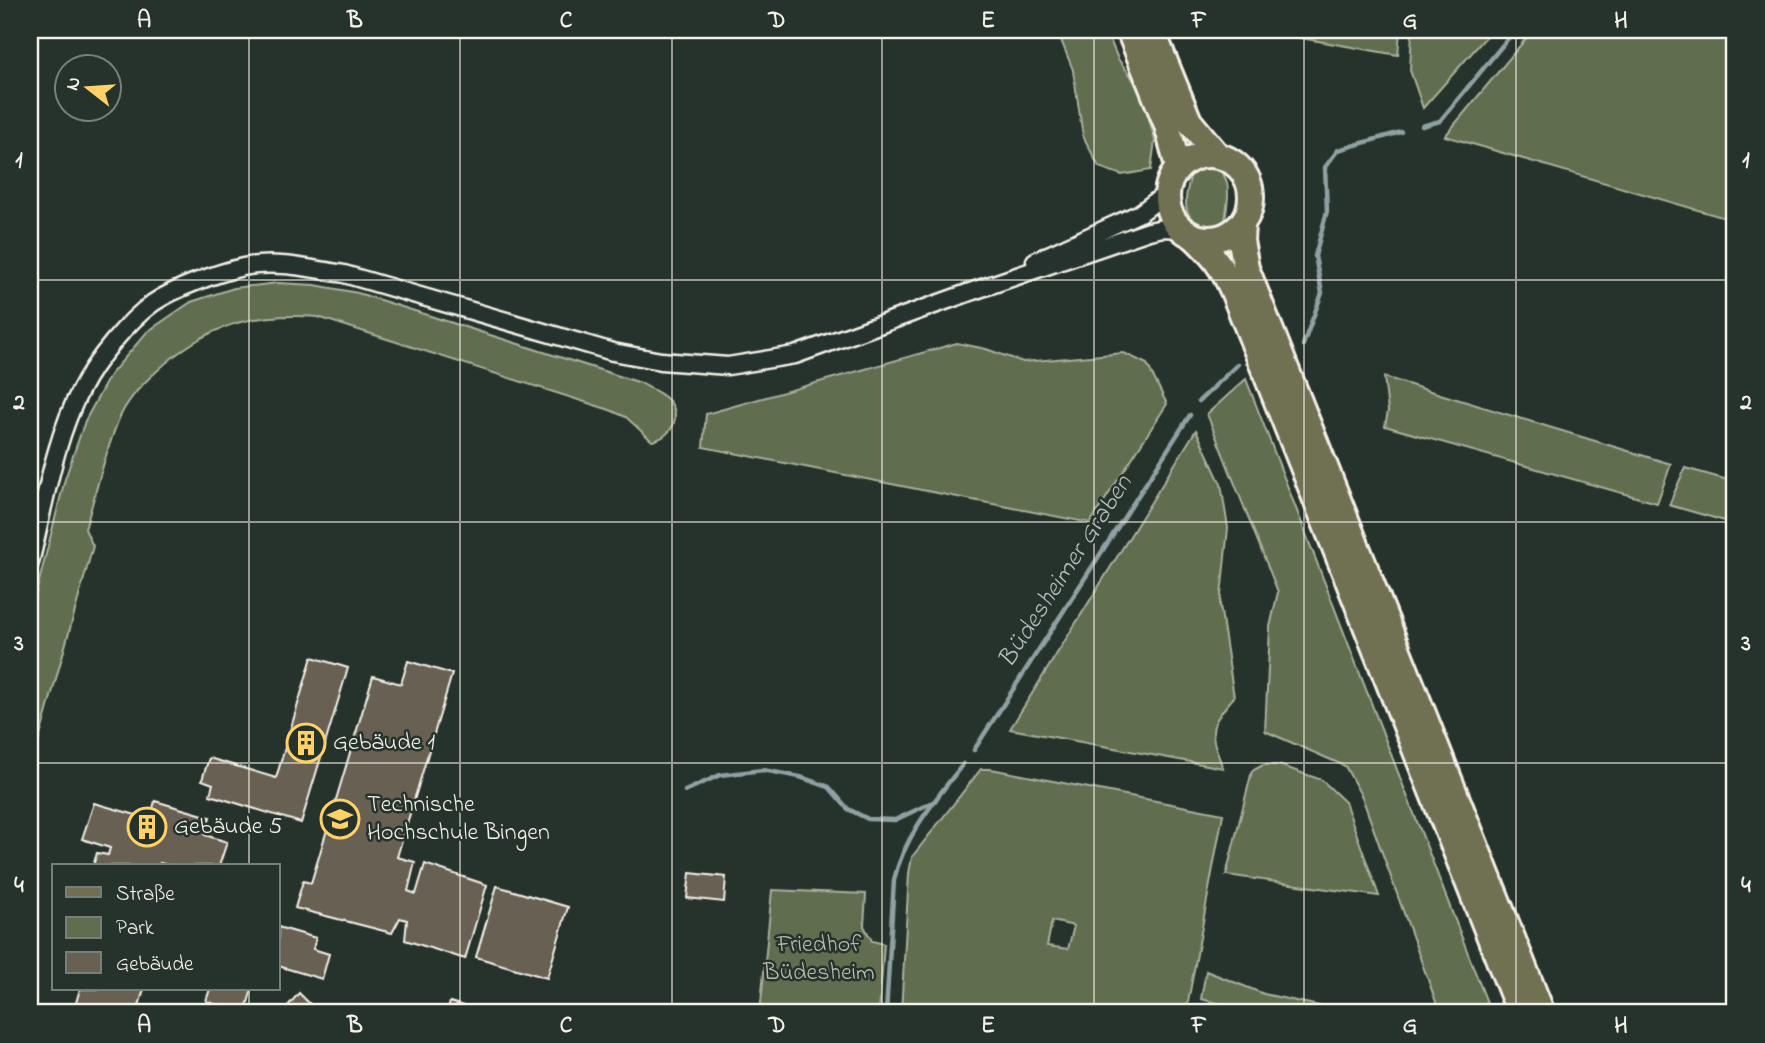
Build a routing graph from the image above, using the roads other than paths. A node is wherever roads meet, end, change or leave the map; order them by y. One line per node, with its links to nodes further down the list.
1 (1129, 30): 4 (main road)
2 (1152, 30): 3 (main road)
3 (1218, 156): 4 (main road); 6 (main road)
4 (1178, 167): 5 (main road)
5 (1167, 193): 7 (main road); 8 (street)
6 (1241, 223): 7 (main road); 11 (main road)
7 (1188, 233): 8 (street); 10 (main road)
8 (973, 291): 9 (street)
9 (30, 563)
10 (1520, 1013)
11 (1542, 1013)

